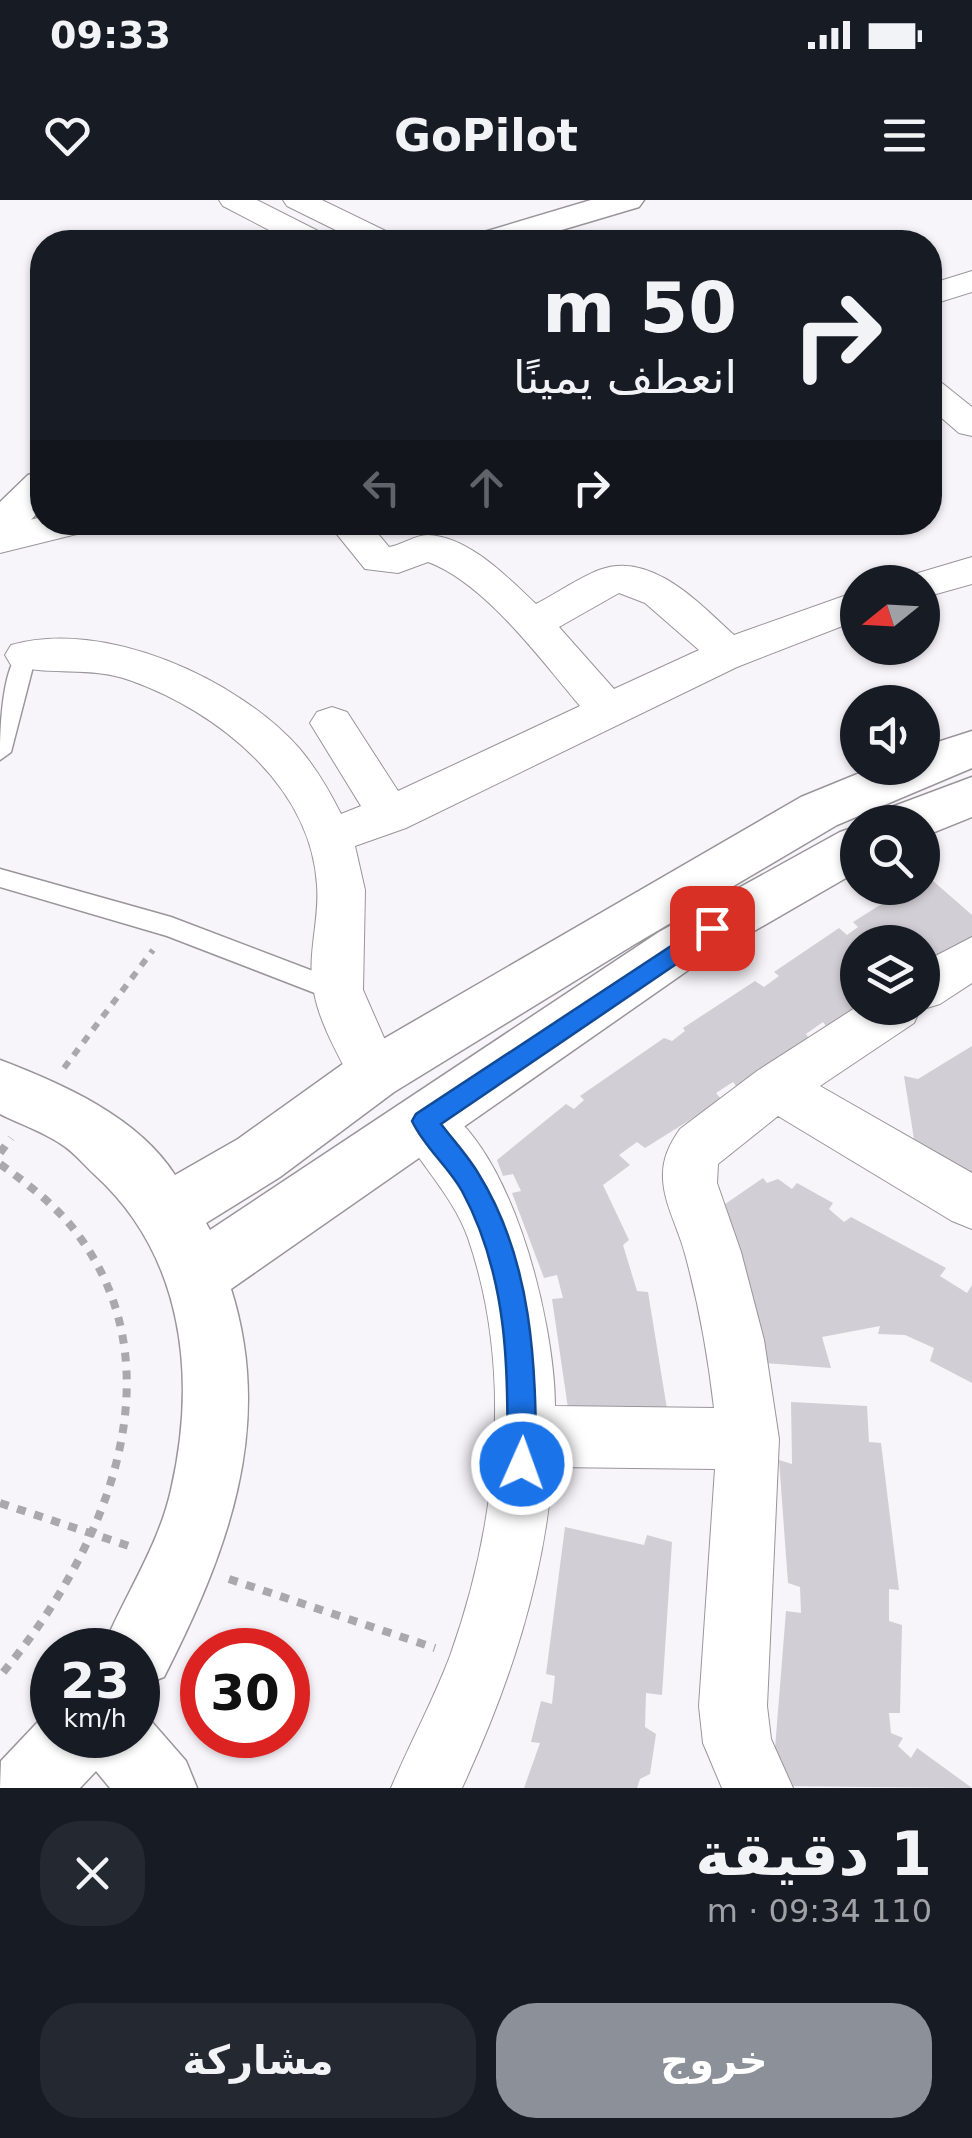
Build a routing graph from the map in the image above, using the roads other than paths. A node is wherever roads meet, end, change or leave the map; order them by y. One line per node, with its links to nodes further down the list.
1 (234, 200): 5 (street)
2 (347, 200): 4 (street)
3 (615, 202): 8 (street)
4 (306, 204): 5 (street); 7 (street)
5 (269, 219): 6 (street)
6 (291, 230)
7 (359, 230)
8 (525, 230)
9 (972, 281): 10 (street)
10 (942, 291)
11 (942, 400): 12 (street)
12 (972, 425)
13 (30, 496): 14 (street)
14 (0, 527)
15 (30, 533): 17 (street)
16 (358, 535): 21 (street)
17 (0, 540)
18 (972, 570): 19 (street)
19 (940, 580)
20 (840, 611): 22 (street)
21 (531, 625): 22 (street); 24 (street)
22 (727, 652): 24 (street)
23 (26, 655): 27 (lane); 33 (street)
24 (607, 709): 32 (street)
25 (332, 722): 32 (street)
26 (972, 749): 28 (street)
27 (0, 752)
28 (940, 760)
29 (880, 785): 40 (street)
30 (972, 796): 31 (street)
31 (940, 809)
32 (390, 816): 33 (street)
33 (330, 837): 38 (street)
34 (840, 856): 43 (street)
35 (0, 878): 38 (lane)
36 (972, 957): 37 (street)
37 (940, 977)
38 (338, 991): 40 (street)
39 (870, 1025): 41 (street)
40 (374, 1074): 45 (street)
41 (776, 1087): 44 (street); 48 (street)
42 (20, 1092): 45 (street)
43 (424, 1121): 46 (street); 47 (street)
44 (972, 1203)
45 (169, 1212): 46 (street)
46 (200, 1274): 49 (street)
47 (524, 1436): 48 (street); 54 (street)
48 (748, 1439): 55 (street)
49 (152, 1628)
50 (56, 1758): 52 (street)
51 (135, 1758): 53 (street)
52 (28, 1788)
53 (159, 1788)
54 (426, 1788)
55 (758, 1788)

